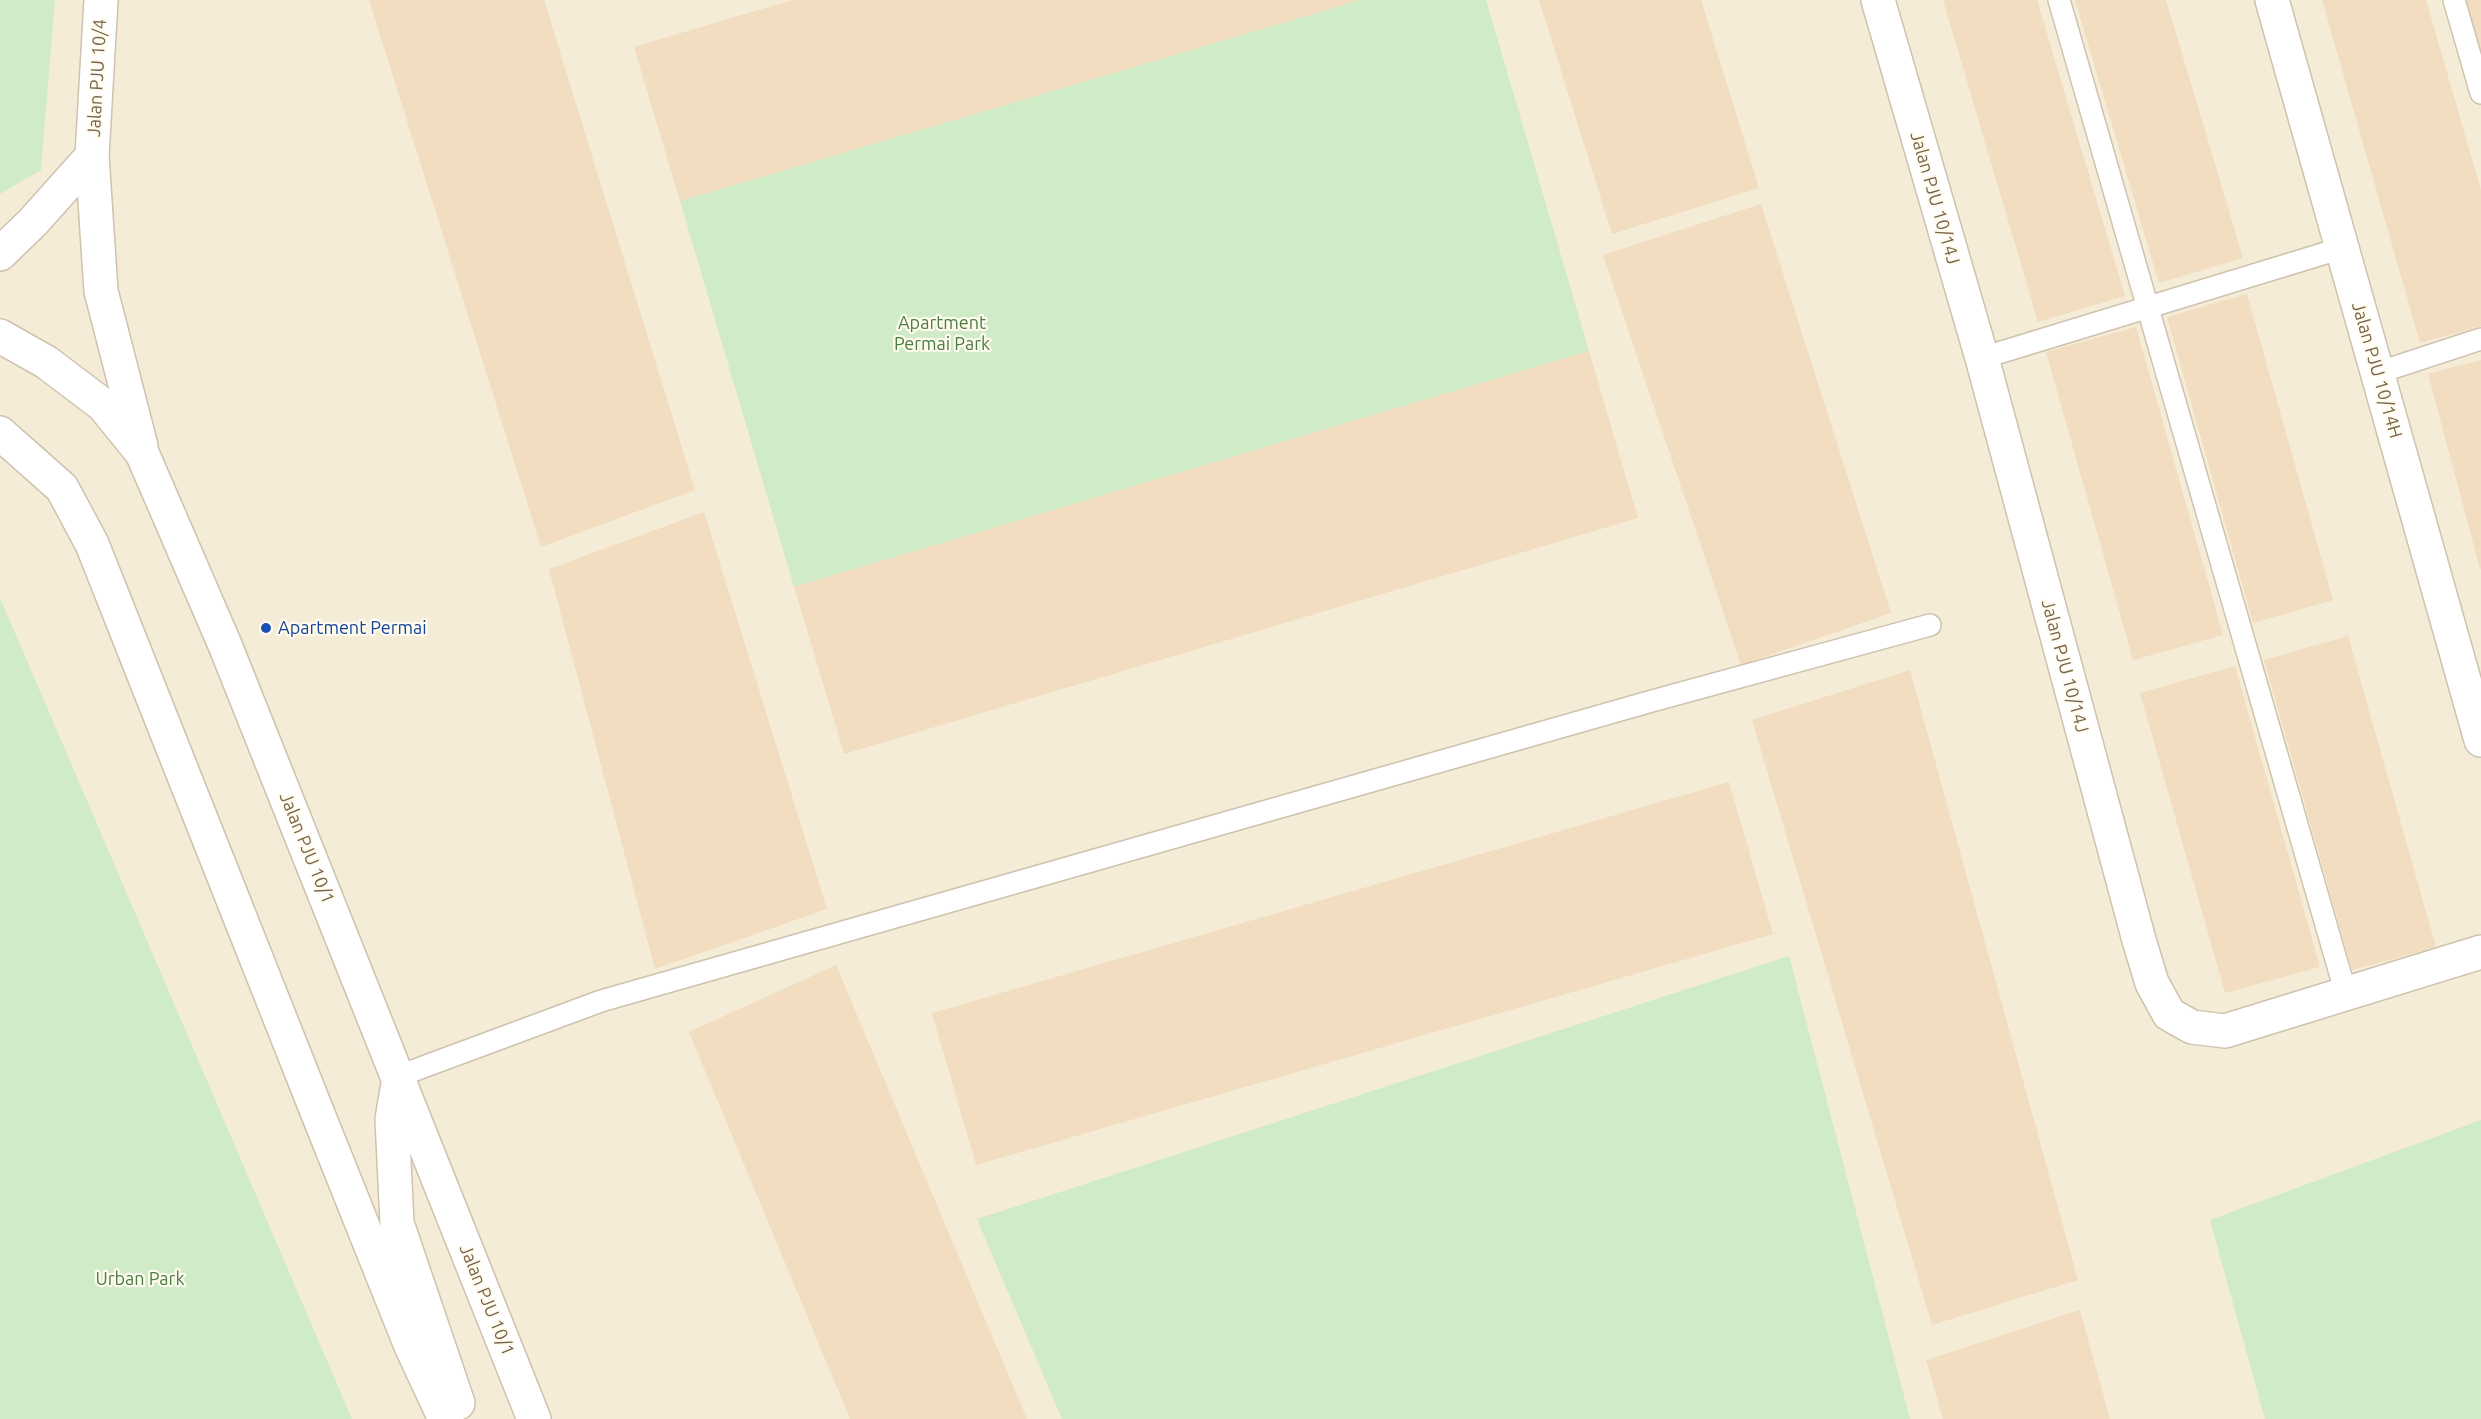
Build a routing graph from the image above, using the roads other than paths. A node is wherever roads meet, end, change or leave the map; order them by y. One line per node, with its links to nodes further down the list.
1 (101, 0): 7 (street, Jalan PJU 10/4)
2 (1878, 0): 13 (street, Jalan PJU 10/14J)
3 (2059, 0): 10 (lane)
4 (2272, 0): 8 (street, Jalan PJU 10/14H)
5 (2454, 0): 6 (lane)
6 (2481, 93)
7 (92, 156): 9 (street); 16 (street, Jalan PJU 10/4)
8 (2342, 248): 10 (lane); 14 (street, Jalan PJU 10/14H)
9 (0, 254)
10 (2147, 307): 13 (lane); 20 (lane)
11 (0, 336): 16 (street, Jalan PJU 10/1)
12 (2481, 339): 14 (lane)
13 (1982, 358): 20 (street, Jalan PJU 10/14J)
14 (2377, 373): 18 (street, Jalan PJU 10/14H)
15 (0, 434): 22 (street)
16 (142, 453): 21 (street, Jalan PJU 10/1)
17 (1929, 625): 21 (lane)
18 (2481, 740)
19 (2481, 952): 20 (street, Jalan PJU 10/14J)
20 (2346, 994)
21 (399, 1076): 23 (street); 24 (street, Jalan PJU 10/1)
22 (444, 1419)
23 (463, 1419)
24 (534, 1419)

